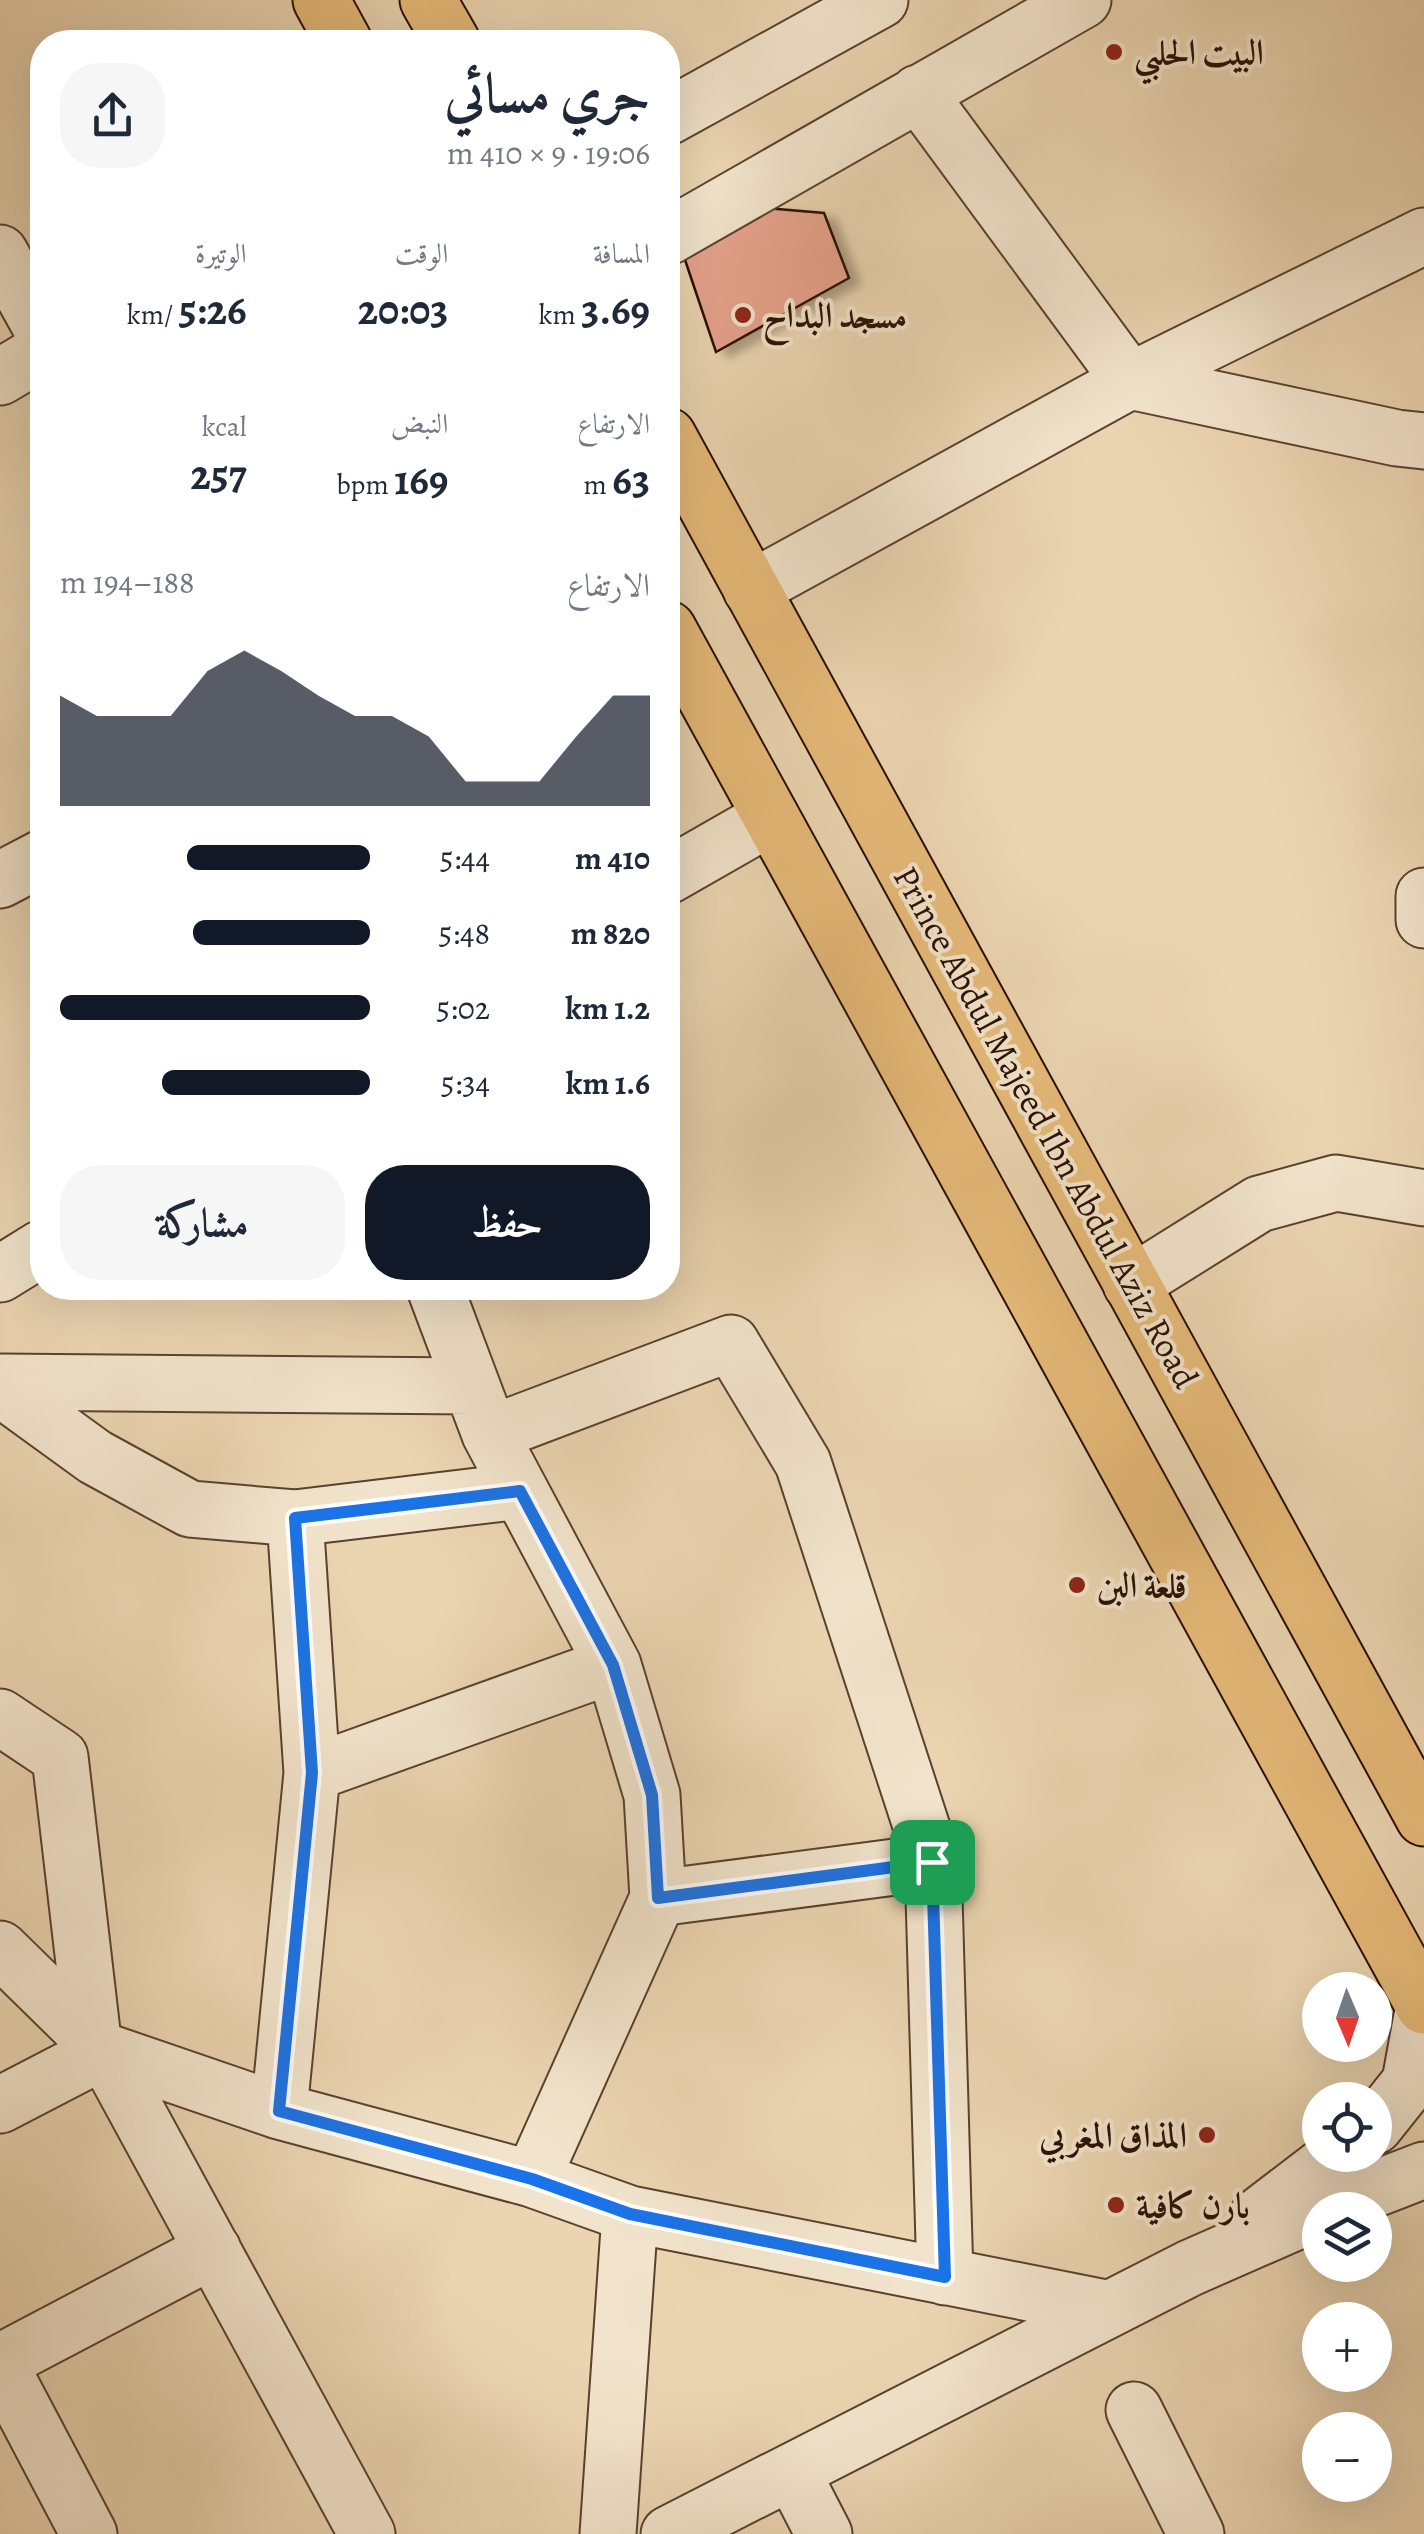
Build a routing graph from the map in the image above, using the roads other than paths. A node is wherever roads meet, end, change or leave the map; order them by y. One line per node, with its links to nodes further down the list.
1 (320, 0): 5 (main road)
2 (428, 0): 6 (main road)
3 (880, 0): 8 (street)
4 (1083, 0): 7 (street)
5 (337, 30)
6 (445, 30)
7 (918, 93): 9 (street); 13 (street)
8 (680, 110)
9 (680, 230)
10 (1424, 236): 13 (street)
11 (30, 359): 12 (street)
12 (0, 377)
13 (1130, 382): 14 (street); 16 (street)
14 (1424, 441)
15 (680, 458): 16 (main road, Prince Abdul Majeed Ibn Abdul Aziz Road)
16 (751, 589): 27 (main road, Prince Abdul Majeed Ibn Abdul Aziz Road)
17 (680, 651): 18 (main road)
18 (771, 817): 20 (street); 40 (main road)
19 (30, 864): 21 (street)
20 (680, 869)
21 (0, 880)
22 (1424, 896): 23 (street)
23 (1424, 920)
24 (1424, 1198): 27 (street)
25 (30, 1255): 26 (street)
26 (0, 1274)
27 (1131, 1284): 36 (main road, Prince Abdul Majeed Ibn Abdul Aziz Road)
28 (440, 1300): 30 (street)
29 (0, 1385): 30 (street); 32 (street)
30 (481, 1410): 31 (street); 37 (street)
31 (520, 1491): 32 (street); 33 (street)
32 (295, 1518): 35 (street)
33 (613, 1665): 35 (street); 38 (street)
34 (0, 1717): 41 (street)
35 (312, 1773): 44 (street)
36 (1424, 1818)
37 (932, 1862): 38 (street); 53 (street)
38 (658, 1898): 47 (street)
39 (0, 1949): 41 (street)
40 (1424, 2006): 43 (street)
41 (99, 2046): 42 (street); 44 (street); 51 (street)
42 (0, 2105)
43 (1392, 2105)
44 (279, 2111): 47 (street)
45 (1424, 2170): 48 (street)
46 (1316, 2172): 52 (street)
47 (532, 2179): 49 (street)
48 (1367, 2192)
49 (630, 2214): 53 (street); 60 (street)
50 (1302, 2218): 52 (street)
51 (212, 2250): 55 (street); 59 (street)
52 (1190, 2268): 54 (street)
53 (945, 2277): 54 (street)
54 (1110, 2310): 57 (street)
55 (0, 2363): 58 (street)
56 (1134, 2410): 63 (street)
57 (792, 2472): 61 (street); 62 (street)
58 (89, 2534)
59 (368, 2534)
60 (608, 2534)
61 (669, 2534)
62 (824, 2534)
63 (1196, 2534)

